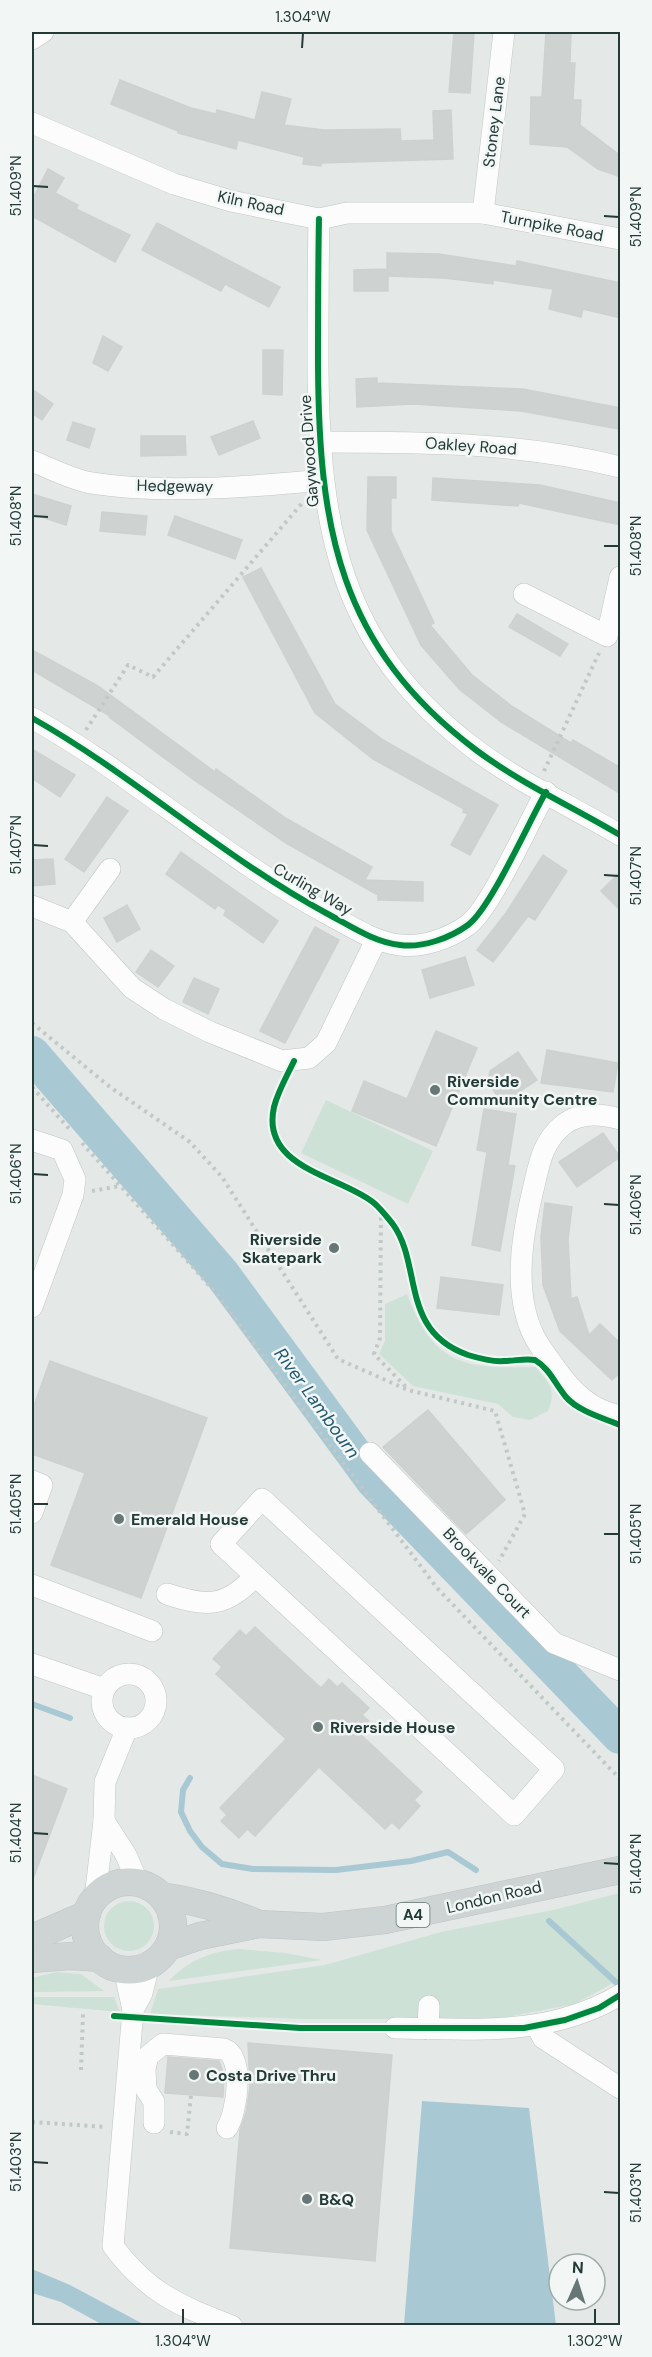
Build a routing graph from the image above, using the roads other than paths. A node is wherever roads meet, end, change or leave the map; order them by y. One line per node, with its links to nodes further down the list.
1 (43, 32): 3 (street)
2 (504, 32): 5 (street, Stoney Lane)
3 (32, 39)
4 (32, 123): 6 (street, Kiln Road)
5 (483, 213): 6 (street, Kiln Road); 7 (street, Turnpike Road)
6 (319, 219): 8 (street, Gaywood Drive)
7 (621, 239)
8 (319, 442): 10 (street, Oakley Road); 11 (street, Gaywood Drive)
9 (32, 461): 11 (street, Hedgeway)
10 (621, 467)
11 (322, 480): 15 (street, Gaywood Drive)
12 (621, 577): 13 (street)
13 (524, 594)
14 (32, 718): 20 (street, Curling Way)
15 (541, 789): 16 (street, Gaywood Drive); 20 (street, Curling Way)
16 (621, 836)
17 (110, 868): 19 (street)
18 (32, 906): 19 (street)
19 (72, 921): 20 (street)
20 (376, 940)
21 (621, 1119): 24 (street)
22 (32, 1140): 23 (street)
23 (32, 1307)
24 (621, 1416)
25 (370, 1453): 33 (street, Brookvale Court)
26 (32, 1481): 27 (street)
27 (32, 1513)
28 (255, 1576): 28 (street); 30 (street)
29 (32, 1586): 31 (street)
30 (167, 1594)
31 (152, 1632)
32 (32, 1664): 34 (street)
33 (621, 1670)
34 (104, 1689): 35 (street); 35 (street)
35 (127, 1728): 36 (street)
36 (104, 1821): 38 (street); 40 (street)
37 (621, 1870): 41 (main road, London Road / A4)
38 (138, 1883): 39 (main road, A4); 40 (main road)
39 (162, 1896): 41 (main road, London Road / A4); 44 (main road)
40 (91, 1906): 42 (main road); 44 (main road)
41 (259, 1924): 44 (main road, London Road / A4)
42 (32, 1938)
43 (32, 1959): 44 (main road, London Road / A4)
44 (135, 1960): 53 (street)
45 (618, 1996): 47 (street)
46 (429, 2006): 49 (street)
47 (537, 2026): 49 (street); 50 (street)
48 (395, 2028): 49 (street)
49 (428, 2029)
50 (621, 2088)
51 (154, 2123): 52 (street)
52 (227, 2128)
53 (232, 2325)

